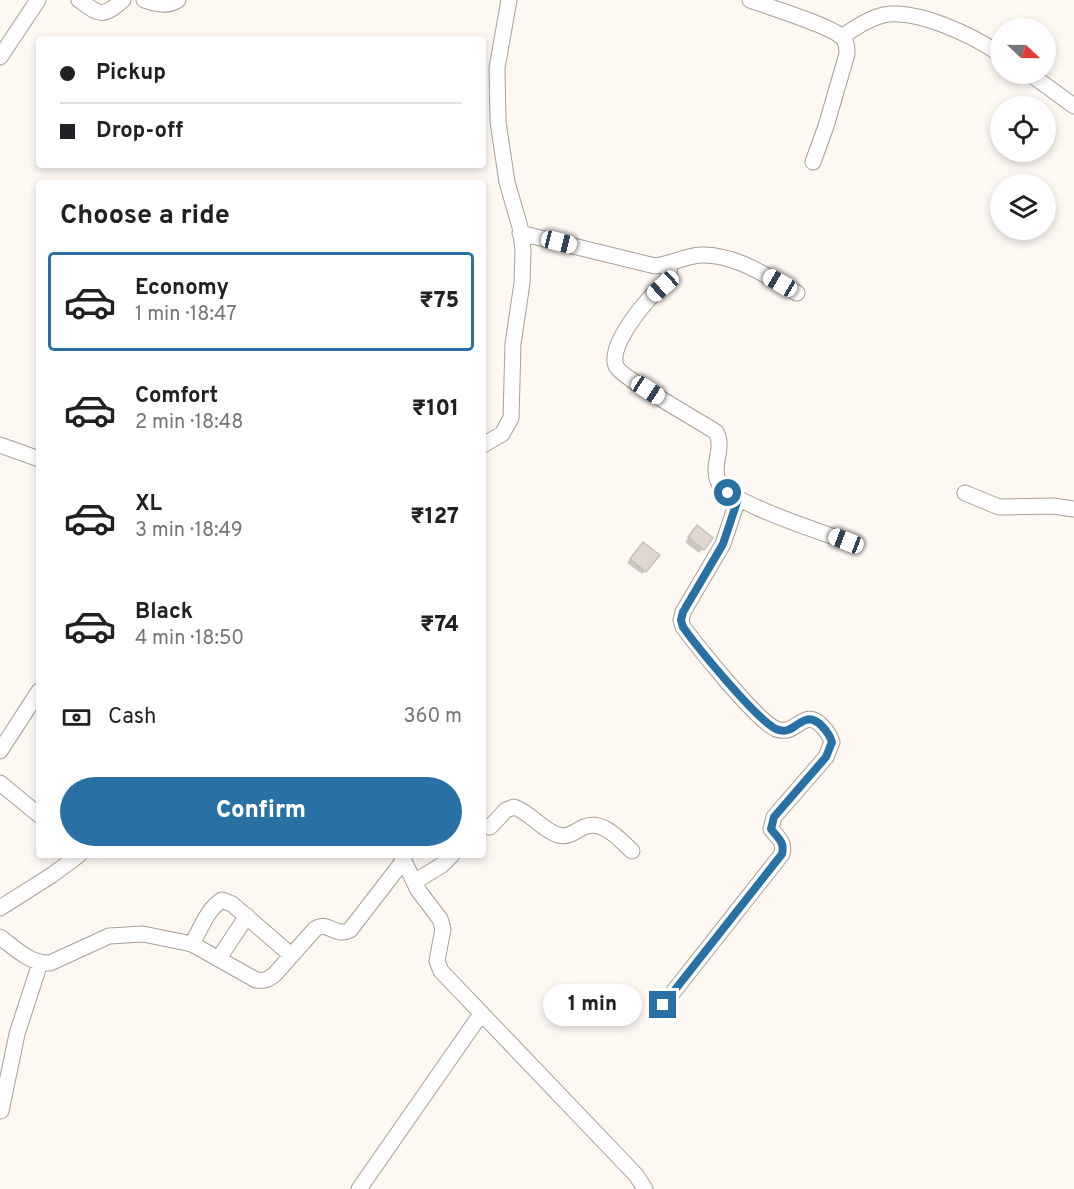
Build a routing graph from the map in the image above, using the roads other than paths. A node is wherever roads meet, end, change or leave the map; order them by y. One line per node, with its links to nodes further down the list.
1 (38, 0): 10 (street)
2 (79, 0): 3 (street)
3 (123, 0)
4 (144, 0): 5 (street)
5 (178, 0)
6 (509, 0): 12 (street)
7 (750, 0): 8 (street)
8 (842, 37): 9 (street); 14 (street)
9 (990, 47)
10 (0, 57)
11 (1044, 84): 13 (street)
12 (490, 103): 15 (street)
13 (1074, 106)
14 (813, 162)
15 (520, 233): 16 (street); 18 (street)
16 (670, 264): 17 (street); 22 (street)
17 (797, 293)
18 (486, 444)
19 (0, 445): 20 (street)
20 (36, 458)
21 (964, 493): 23 (street)
22 (738, 499): 24 (street); 43 (street)
23 (1074, 509)
24 (846, 541)
25 (36, 697): 26 (street)
26 (0, 751)
27 (0, 783): 28 (street)
28 (36, 813)
29 (486, 826): 30 (street)
30 (632, 851)
31 (75, 858): 36 (street)
32 (401, 858): 40 (street)
33 (402, 858): 35 (street)
34 (449, 858): 35 (street)
35 (414, 882): 44 (street)
36 (0, 908)
37 (247, 916): 39 (street); 40 (street); 41 (street)
38 (0, 937): 42 (street)
39 (192, 944): 41 (street); 42 (street)
40 (291, 955): 41 (street)
41 (219, 958)
42 (40, 963): 45 (street)
43 (663, 1005)
44 (481, 1014): 46 (street); 47 (street)
45 (1, 1111)
46 (359, 1189)
47 (645, 1189)

